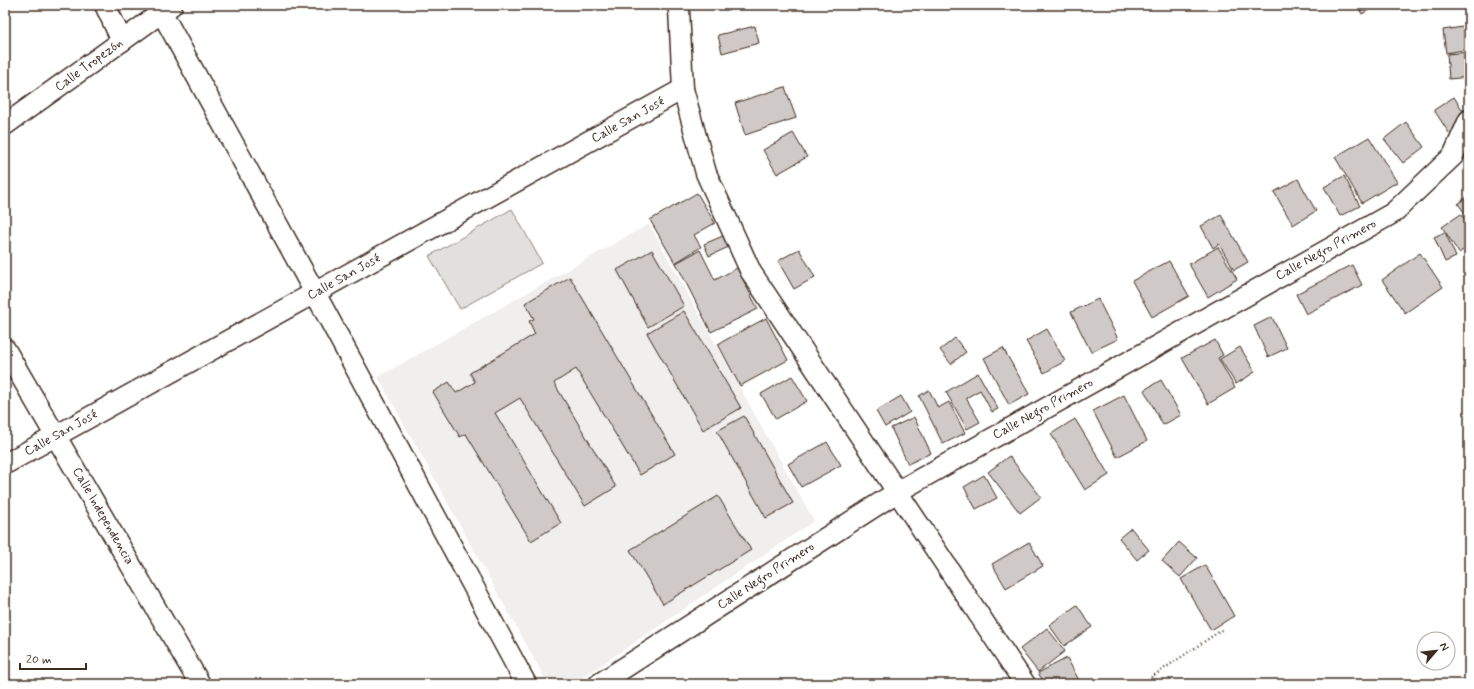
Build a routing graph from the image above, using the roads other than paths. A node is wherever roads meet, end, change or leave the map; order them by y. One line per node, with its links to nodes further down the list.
1 (105, 5): 4 (street)
2 (677, 5): 5 (street)
3 (167, 9): 4 (street, Calle Tropezón); 8 (street)
4 (122, 41): 7 (street, Calle Tropezón)
5 (684, 89): 8 (street, Calle San José); 12 (street)
6 (1469, 120): 12 (street, Calle Negro Primero)
7 (5, 125)
8 (315, 293): 10 (street, Calle San José); 14 (street)
9 (5, 348): 10 (street, Calle Independencia)
10 (56, 436): 11 (street, Calle San José); 13 (street, Calle Independencia)
11 (5, 464)
12 (897, 492): 15 (street, Calle Negro Primero); 16 (street)
13 (200, 684)
14 (526, 684)
15 (599, 684)
16 (1025, 684)

